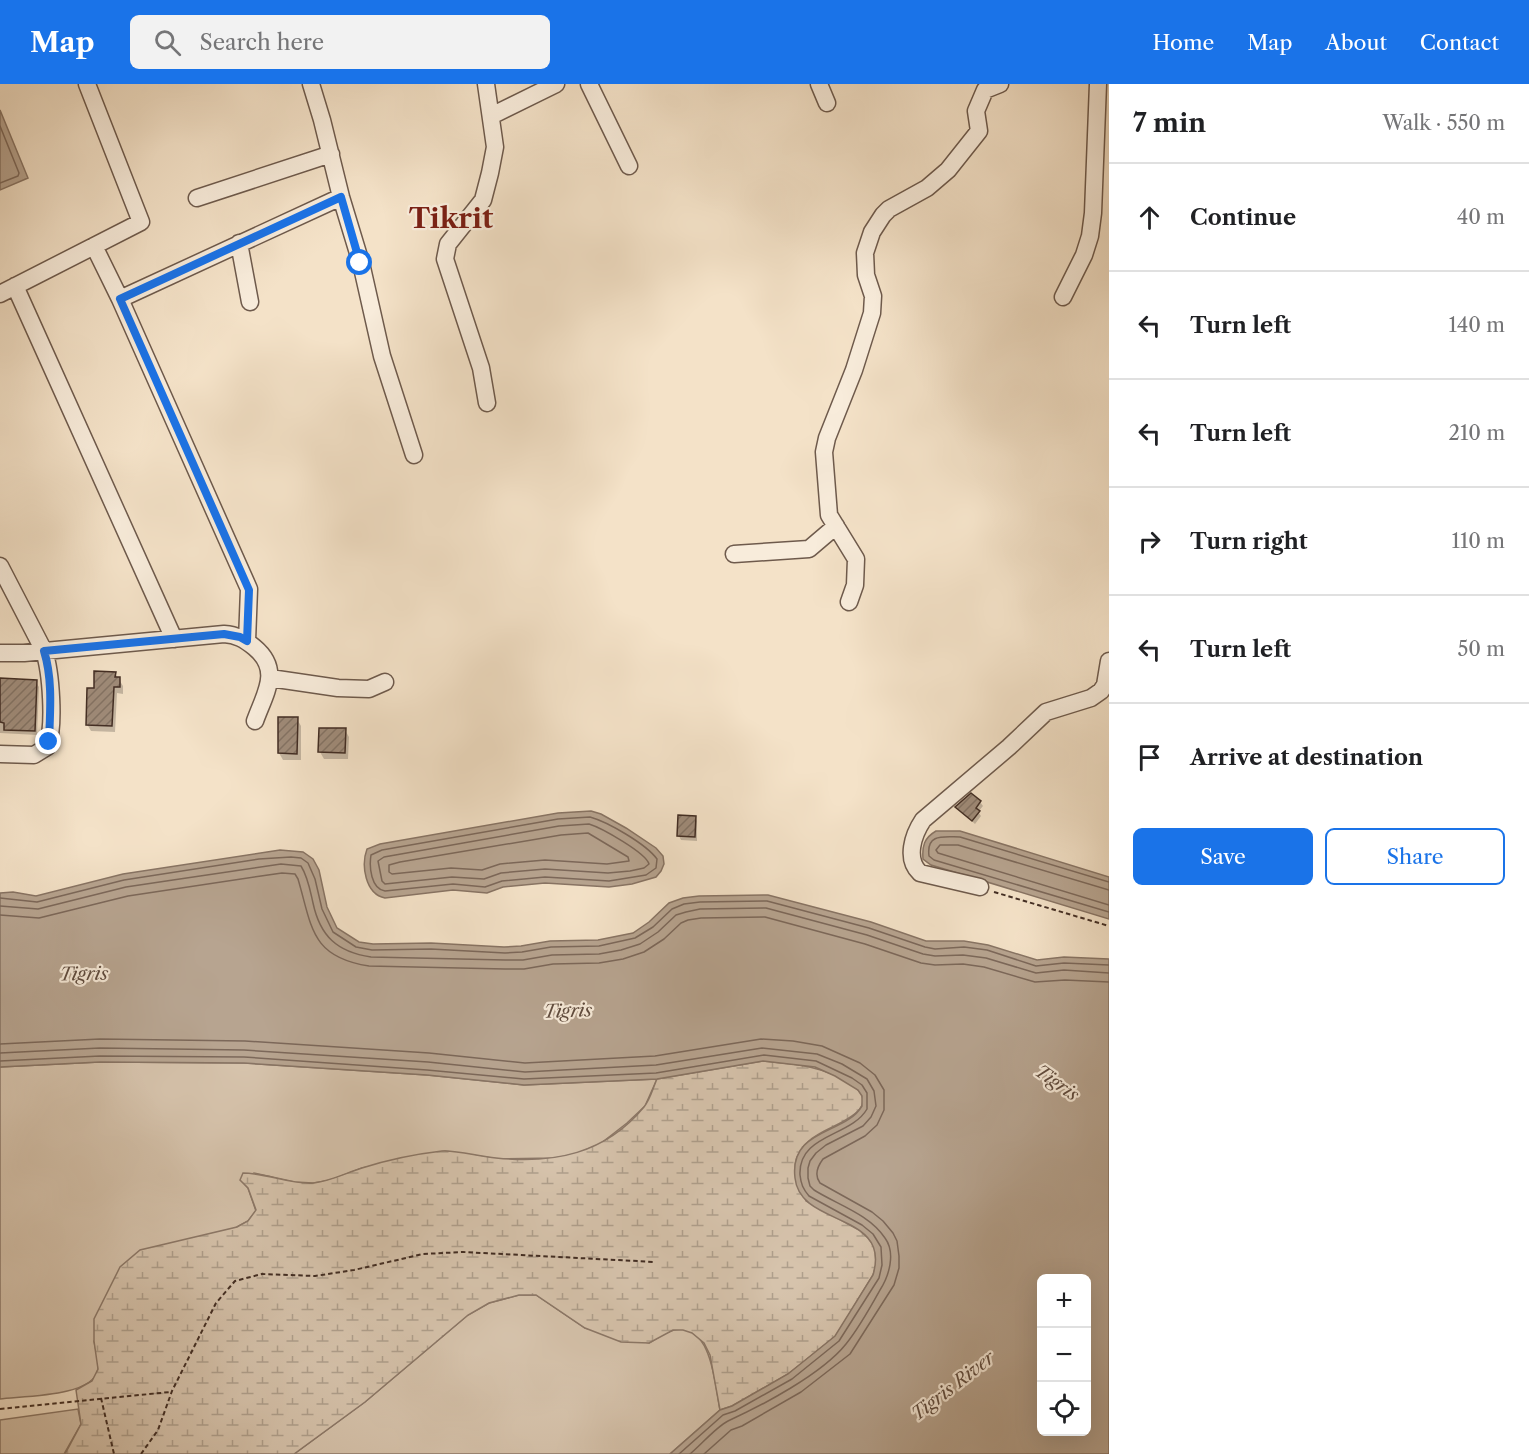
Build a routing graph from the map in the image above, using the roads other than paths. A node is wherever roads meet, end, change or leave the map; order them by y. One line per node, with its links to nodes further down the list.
1 (87, 84): 16 (street)
2 (311, 84): 11 (street)
3 (486, 84): 10 (street)
4 (556, 84): 10 (street)
5 (589, 84): 12 (street)
6 (819, 84): 9 (street)
7 (1000, 84): 23 (street)
8 (1098, 84): 18 (street)
9 (827, 103)
10 (491, 116): 21 (street)
11 (331, 154): 13 (street); 14 (street)
12 (629, 166)
13 (341, 197): 15 (street); 22 (street)
14 (197, 198)
15 (239, 243): 19 (street); 20 (street)
16 (94, 246): 17 (street); 19 (street)
17 (8, 290): 27 (street)
18 (1063, 297)
19 (120, 299): 28 (street)
20 (250, 302)
21 (487, 403)
22 (414, 455)
23 (836, 526): 24 (street); 26 (street)
24 (734, 554)
25 (0, 566): 29 (street)
26 (849, 602)
27 (174, 639): 28 (street); 29 (street)
28 (247, 641): 32 (street)
29 (44, 651): 30 (street); 35 (street)
30 (0, 653)
31 (1109, 662): 36 (street)
32 (270, 678): 33 (street); 34 (street)
33 (386, 682)
34 (255, 721)
35 (0, 754)
36 (980, 888)

